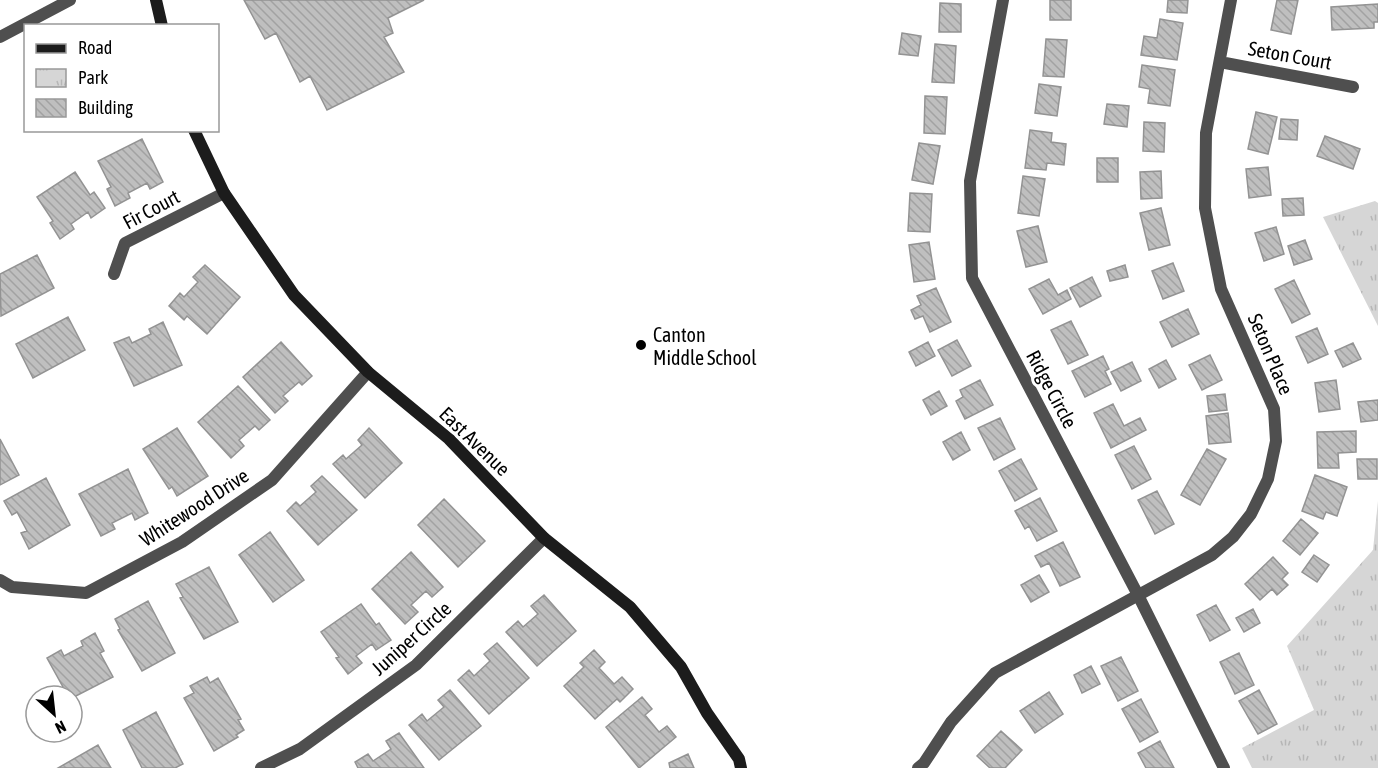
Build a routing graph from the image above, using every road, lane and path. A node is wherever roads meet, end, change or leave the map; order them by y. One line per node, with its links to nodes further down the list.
1 (69, 0): 5 (street)
2 (156, 0): 7 (street)
3 (1003, 0): 17 (street, Ridge Circle)
4 (1231, 0): 9 (street, Seton Place)
5 (24, 24)
6 (24, 24): 8 (street)
7 (162, 24)
8 (0, 37)
9 (1220, 62): 10 (street, Seton Court); 17 (street, Seton Place)
10 (1353, 87)
11 (195, 132): 12 (street, East Avenue)
12 (224, 192): 13 (street, Fir Court); 14 (street, East Avenue)
13 (114, 274)
14 (368, 372): 15 (street, East Avenue); 16 (street, Whitewood Drive)
15 (544, 538): 19 (street, Juniper Circle); 20 (street, East Avenue)
16 (0, 580)
17 (1138, 595): 18 (street, Seton Place); 21 (street, Ridge Circle)
18 (924, 766)
19 (261, 768)
20 (741, 768)
21 (1224, 768)

